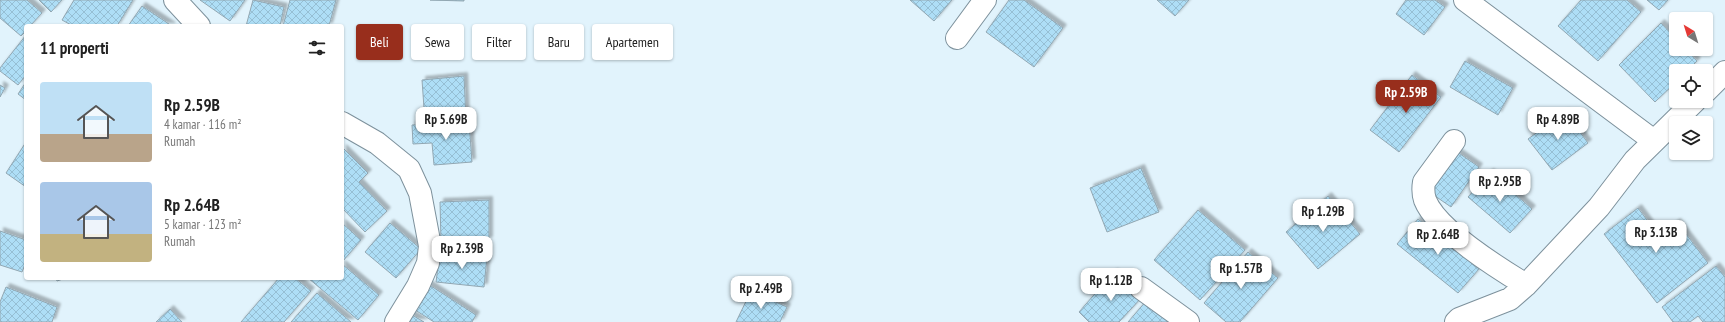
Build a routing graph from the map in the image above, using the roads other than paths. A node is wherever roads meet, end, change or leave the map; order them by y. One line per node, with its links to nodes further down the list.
1 (175, 0): 4 (street)
2 (985, 0): 5 (street)
3 (1465, 0): 11 (street)
4 (197, 24)
5 (957, 38)
6 (1725, 72): 7 (street)
7 (1713, 84)
8 (1688, 108): 11 (street)
9 (344, 124): 15 (street)
10 (1454, 141): 12 (street)
11 (1654, 141): 12 (street)
12 (1526, 285): 14 (street)
13 (1141, 288): 16 (street)
14 (1510, 299): 17 (street); 18 (street)
15 (396, 322)
16 (1188, 322)
17 (1456, 322)
18 (1498, 322)

